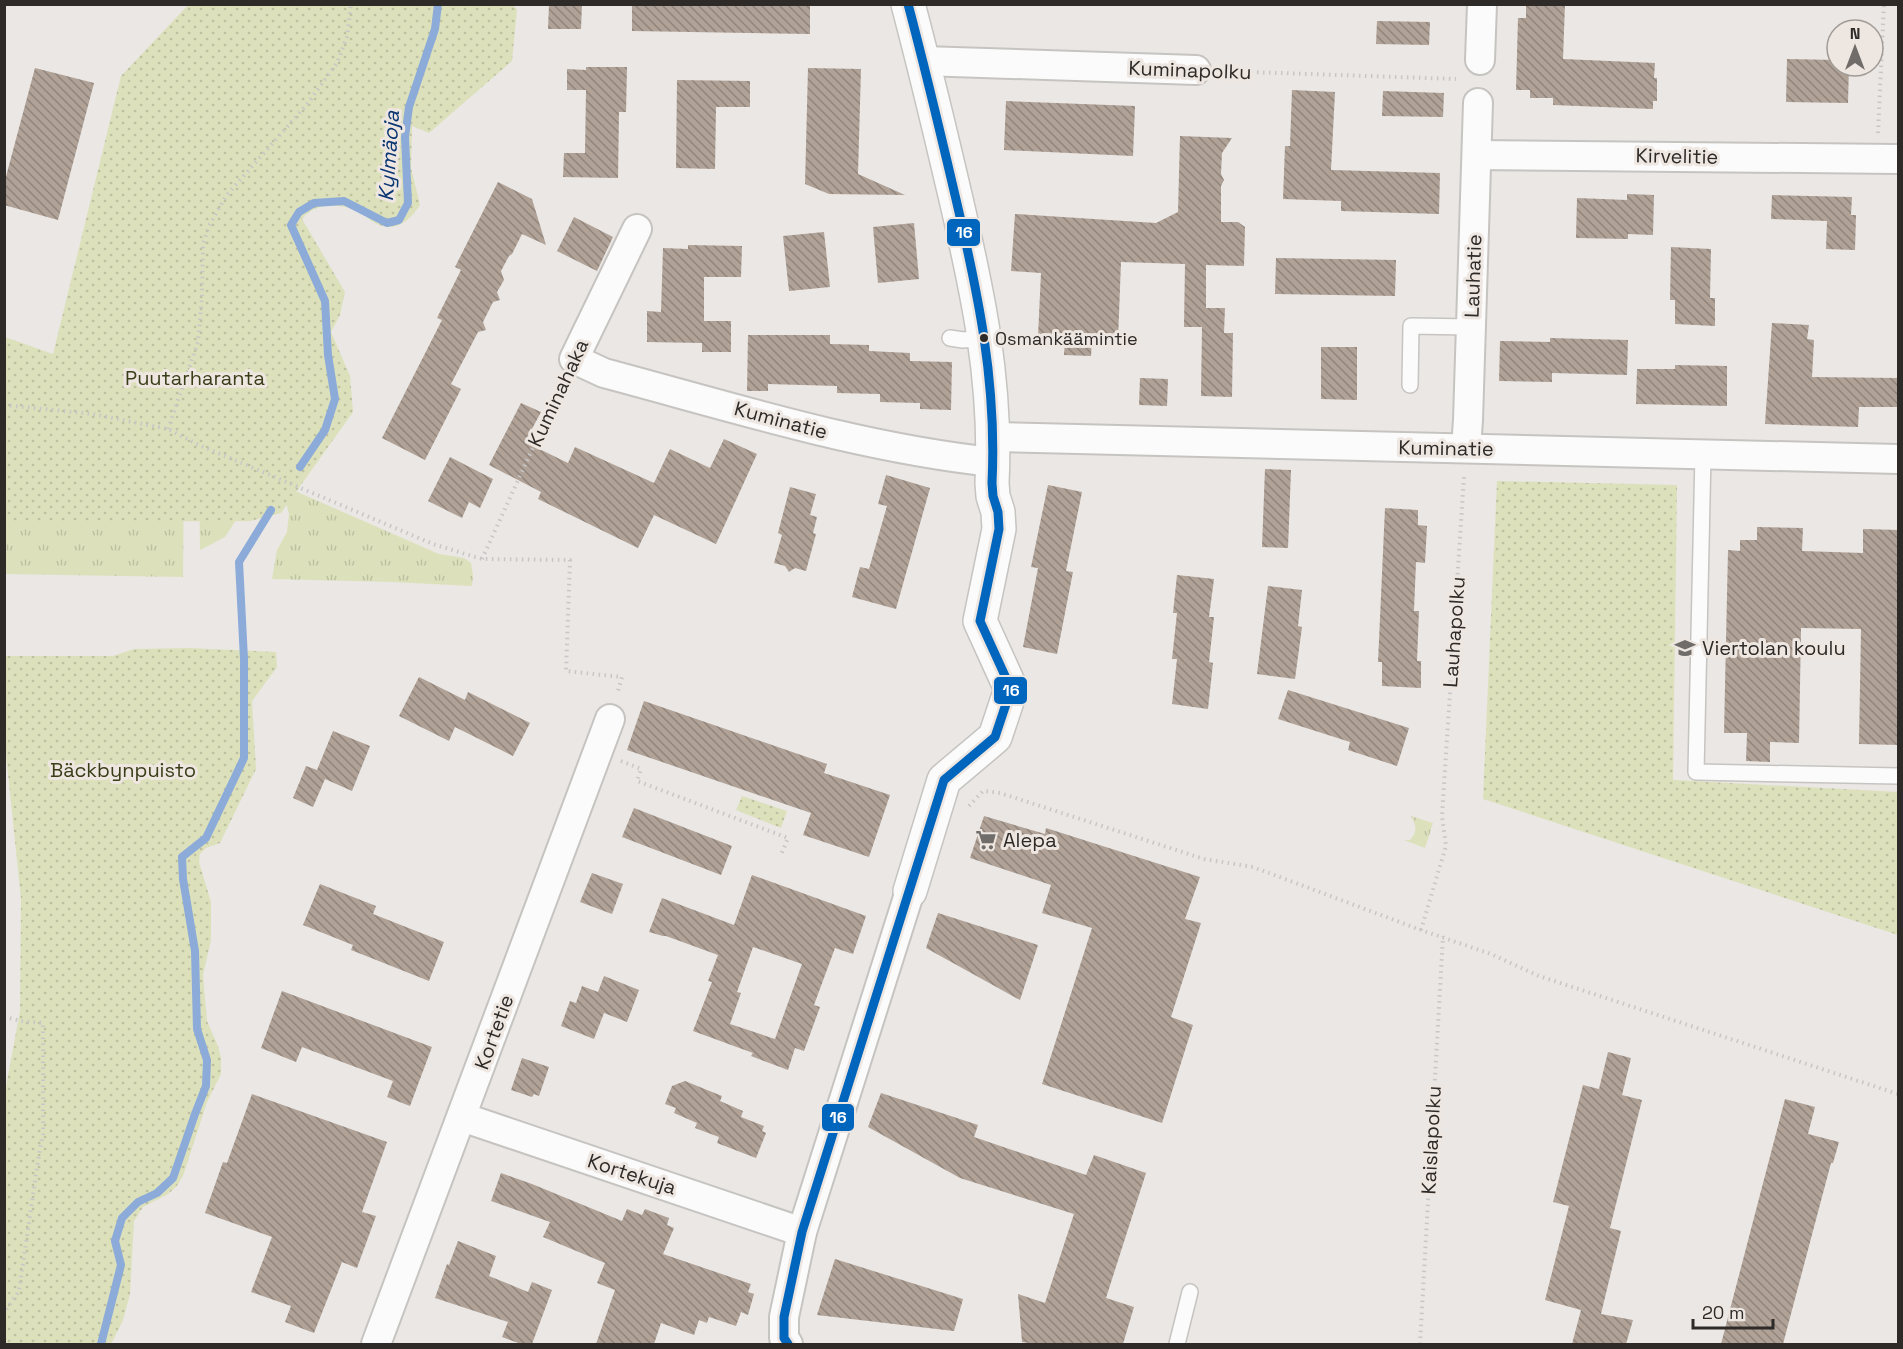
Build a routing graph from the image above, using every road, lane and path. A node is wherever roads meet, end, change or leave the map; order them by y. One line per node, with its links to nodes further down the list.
1 (351, 4): 19 (path)
2 (908, 4): 6 (street)
3 (1482, 4): 5 (street)
4 (1884, 4): 11 (path)
5 (1480, 60)
6 (923, 61): 7 (street, Kuminapolku); 15 (street)
7 (1196, 70): 8 (path, Kuminapolku)
8 (1456, 79)
9 (1478, 103): 10 (street, Lauhatie)
10 (1477, 154): 11 (street, Kirvelitie); 13 (street, Lauhatie)
11 (1888, 158)
12 (637, 229): 16 (street, Kuminahaka)
13 (1471, 327): 17 (lane); 20 (street, Lauhatie)
14 (950, 338): 15 (lane)
15 (985, 338): 21 (street)
16 (574, 359): 21 (street, Kuminatie); 24 (path, Kuminahaka)
17 (1410, 385)
18 (4, 405): 19 (path)
19 (168, 429): 24 (path)
20 (1466, 448): 21 (street, Kuminatie); 22 (street, Kuminatie); 32 (path, Lauhapolku)
21 (993, 450): 31 (street)
22 (1703, 454): 23 (street, Kuminatie); 28 (lane)
23 (1899, 459)
24 (482, 559): 25 (path)
25 (622, 677)
26 (610, 719): 27 (street, Kortetie)
27 (598, 753): 30 (path); 36 (street, Kortetie)
28 (1899, 776)
29 (983, 791): 32 (path)
30 (781, 855)
31 (910, 891): 37 (street)
32 (1422, 930): 33 (path)
33 (1443, 936): 35 (path); 43 (path, Kaislapolku)
34 (4, 1017): 39 (path)
35 (1899, 1094)
36 (462, 1117): 37 (street, Kortekuja); 40 (street, Kortetie)
37 (802, 1232): 41 (street)
38 (1190, 1292): 42 (lane)
39 (4, 1313)
40 (376, 1344)
41 (788, 1344)
42 (1177, 1344)
43 (1420, 1344)

